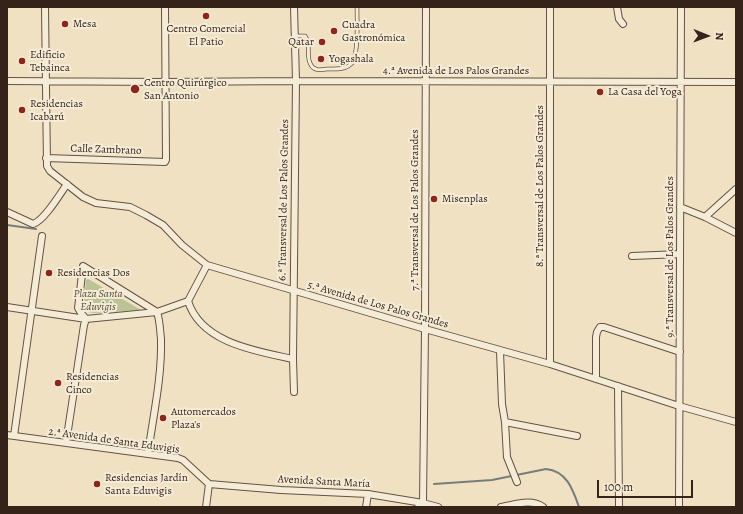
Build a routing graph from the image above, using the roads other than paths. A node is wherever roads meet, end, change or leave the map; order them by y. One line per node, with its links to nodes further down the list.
1 (45, 7): 12 (street)
2 (165, 7): 14 (street)
3 (294, 7): 10 (street, 6.ª Transversal de Los Palos Grandes)
4 (357, 7): 10 (lane)
5 (426, 7): 15 (street, 7.ª Transversal de Los Palos Grandes)
6 (550, 7): 16 (street, 8.ª Transversal de Los Palos Grandes)
7 (617, 7): 9 (street)
8 (681, 7): 17 (street, 9.ª Transversal de Los Palos Grandes)
9 (623, 24)
10 (295, 36): 13 (street, 6.ª Transversal de Los Palos Grandes)
11 (7, 81): 12 (street, 4.ª Avenida de Los Palos Grandes)
12 (46, 81): 14 (street, 4.ª Avenida de Los Palos Grandes); 19 (street)
13 (296, 81): 14 (street, 4.ª Avenida de Los Palos Grandes); 15 (street, 4.ª Avenida de Los Palos Grandes); 30 (street, 6.ª Transversal de Los Palos Grandes)
14 (165, 82): 19 (street, Calle Zambrano)
15 (426, 82): 16 (street, 4.ª Avenida de Los Palos Grandes); 36 (street, 7.ª Transversal de Los Palos Grandes)
16 (550, 82): 17 (street, 4.ª Avenida de Los Palos Grandes); 40 (street, 8.ª Transversal de Los Palos Grandes)
17 (681, 82): 18 (street, 4.ª Avenida de Los Palos Grandes); 22 (street, 9.ª Transversal de Los Palos Grandes)
18 (736, 82)
19 (46, 158): 20 (street, 5.ª Avenida de Los Palos Grandes)
20 (67, 184): 23 (street); 29 (street, 5.ª Avenida de Los Palos Grandes)
21 (736, 189): 24 (street)
22 (680, 207): 24 (street); 27 (street, 9.ª Transversal de Los Palos Grandes)
23 (7, 212)
24 (705, 217): 25 (street)
25 (736, 233)
26 (42, 236): 33 (street)
27 (680, 254): 28 (street); 38 (street, 9.ª Transversal de Los Palos Grandes)
28 (632, 256)
29 (207, 264): 30 (street, 5.ª Avenida de Los Palos Grandes); 31 (street)
30 (293, 290): 36 (street, 5.ª Avenida de Los Palos Grandes); 39 (street, 6.ª Transversal de Los Palos Grandes)
31 (188, 301): 34 (street); 39 (street)
32 (7, 307): 33 (street)
33 (32, 311): 35 (street); 48 (street)
34 (157, 312): 35 (street); 35 (street); 51 (street)
35 (86, 319): 50 (street)
36 (425, 329): 37 (street, 5.ª Avenida de Los Palos Grandes); 55 (street, 7.ª Transversal de Los Palos Grandes)
37 (500, 351): 40 (street, 5.ª Avenida de Los Palos Grandes); 45 (street)
38 (680, 352): 41 (street); 44 (street, 9.ª Transversal de Los Palos Grandes)
39 (293, 359): 43 (street, 6.ª Transversal de Los Palos Grandes)
40 (550, 364): 41 (street, 5.ª Avenida de Los Palos Grandes)
41 (596, 379): 42 (street, 5.ª Avenida de Los Palos Grandes)
42 (618, 386): 44 (street, 5.ª Avenida de Los Palos Grandes); 61 (street)
43 (294, 392)
44 (679, 406): 46 (street, 5.ª Avenida de Los Palos Grandes); 62 (street, 9.ª Transversal de Los Palos Grandes)
45 (505, 422): 49 (street); 52 (street)
46 (736, 422)
47 (7, 435): 48 (street, 2.ª Avenida de Santa Eduvigis)
48 (14, 436): 50 (street, 2.ª Avenida de Santa Eduvigis)
49 (577, 436)
50 (66, 443): 51 (street, 2.ª Avenida de Santa Eduvigis)
51 (148, 454): 53 (street, 2.ª Avenida de Santa Eduvigis)
52 (517, 482)
53 (209, 484): 54 (street, Avenida Santa María); 56 (street)
54 (368, 494): 55 (street, Avenida Santa María); 57 (street)
55 (421, 505): 58 (street, Avenida Santa María)
56 (206, 507)
57 (366, 507)
58 (438, 507)
59 (501, 507): 60 (street)
60 (543, 507)
61 (619, 507)
62 (679, 507)

